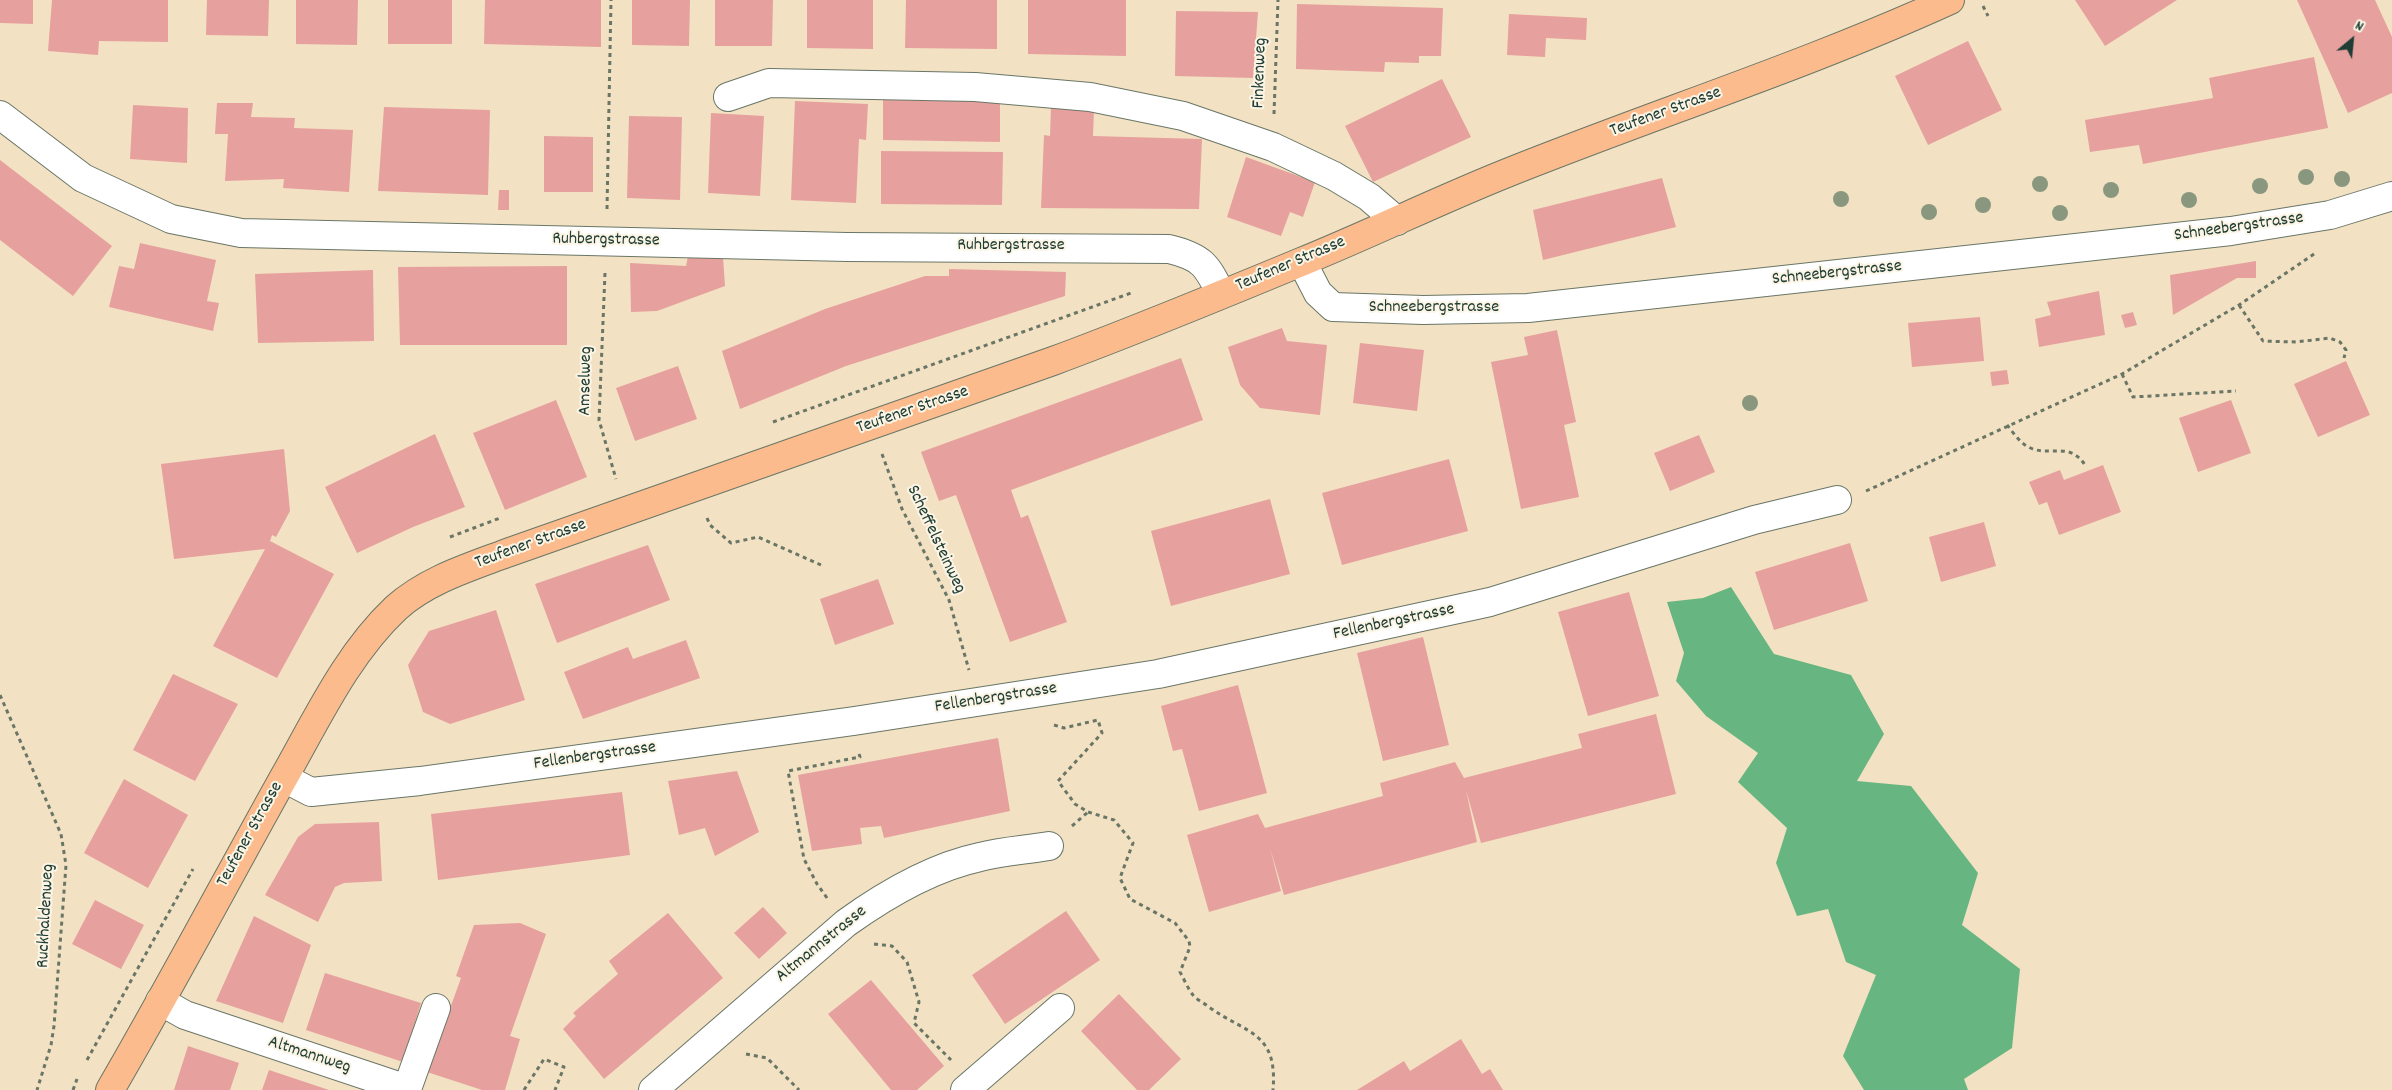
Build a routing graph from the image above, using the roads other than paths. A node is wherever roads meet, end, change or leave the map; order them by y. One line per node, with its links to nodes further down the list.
1 (1941, 2): 5 (main road, Teufener Strasse)
2 (728, 97): 5 (street)
3 (0, 115): 7 (street, Ruhbergstrasse)
4 (2392, 196): 6 (street, Schneebergstrasse)
5 (1397, 220): 6 (main road, Teufener Strasse)
6 (1302, 262): 7 (main road, Teufener Strasse)
7 (1221, 294): 9 (main road, Teufener Strasse)
8 (1837, 500): 9 (street, Fellenbergstrasse)
9 (284, 778): 11 (main road, Teufener Strasse)
10 (1049, 846): 16 (street, Altmannstrasse)
11 (160, 1001): 12 (street, Altmannweg); 15 (main road, Teufener Strasse)
12 (436, 1008)
13 (1060, 1008): 14 (street)
14 (969, 1086)
15 (110, 1090)
16 (653, 1090)

